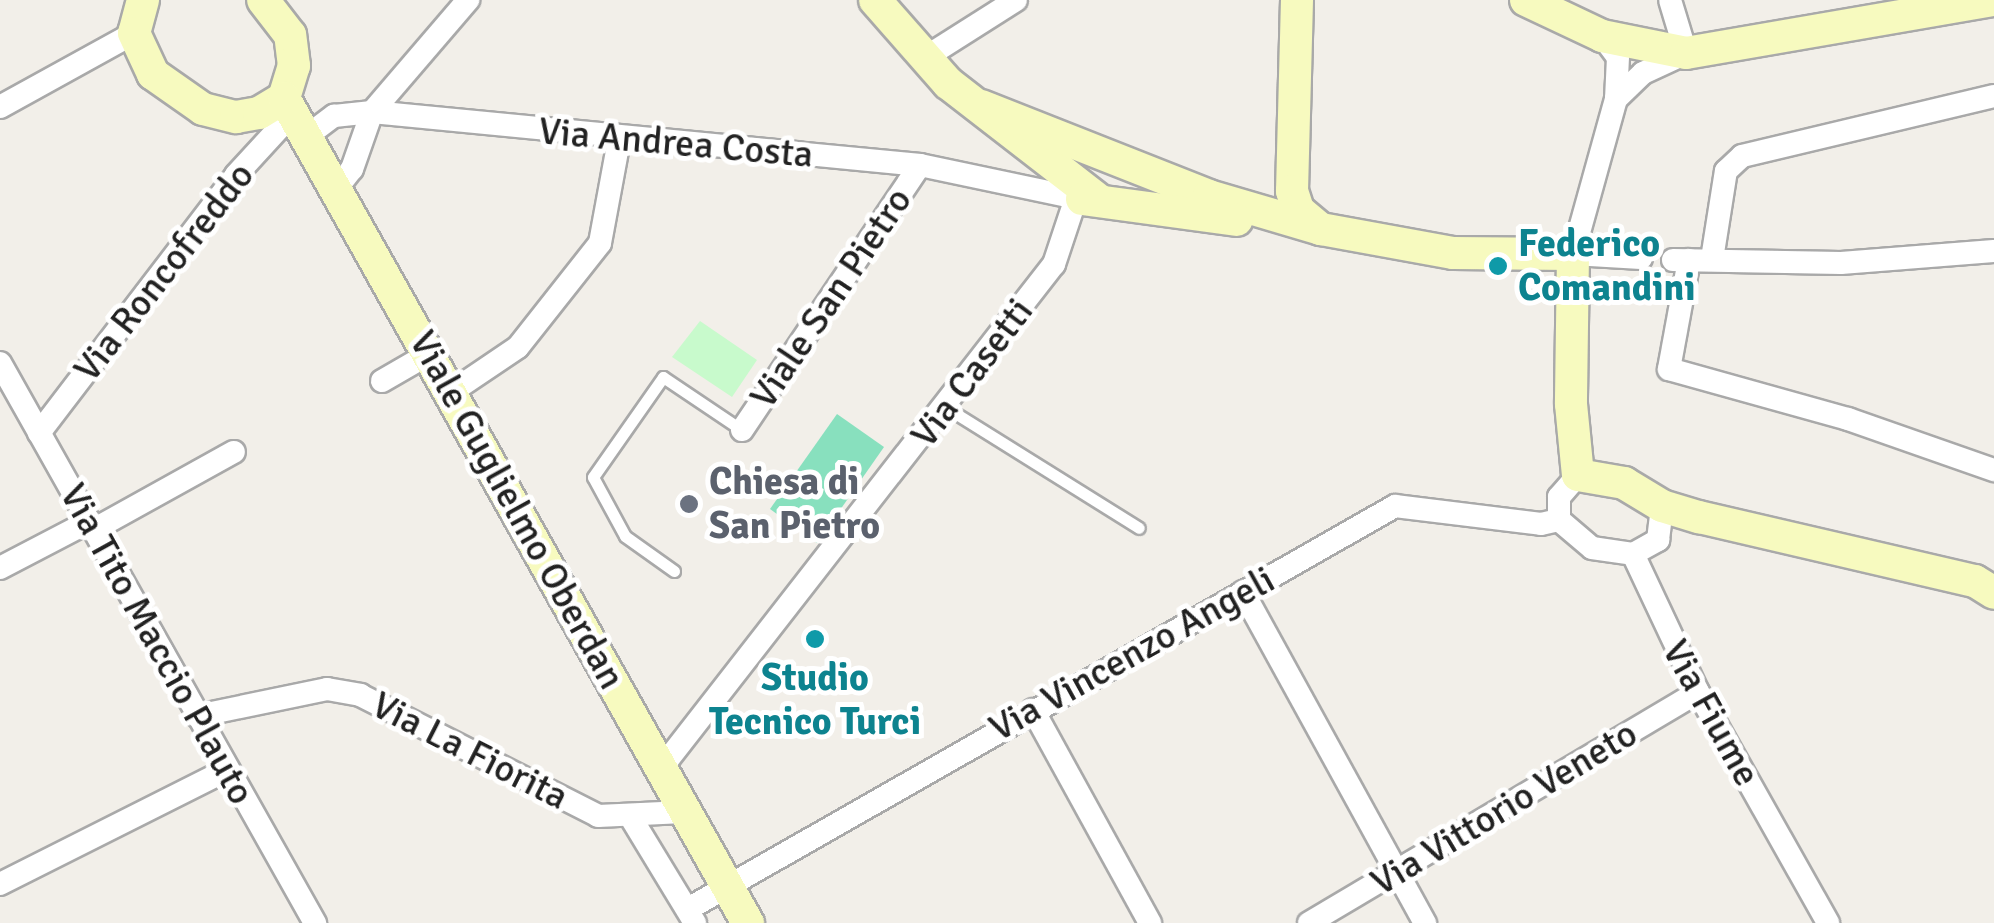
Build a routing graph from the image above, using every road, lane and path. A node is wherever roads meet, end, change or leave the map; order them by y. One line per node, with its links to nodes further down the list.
1 (143, 0): 10 (street)
2 (263, 0): 19 (street)
3 (468, 0): 18 (street)
4 (875, 0): 13 (street)
5 (1016, 0): 13 (street)
6 (1297, 0): 22 (street)
7 (1526, 0): 11 (street)
8 (1670, 0): 12 (street)
9 (1994, 0): 12 (street)
10 (134, 33): 16 (street); 19 (street)
11 (1602, 36): 12 (street); 15 (street)
12 (1686, 53): 15 (street)
13 (923, 59): 17 (street)
14 (1994, 96): 33 (street)
15 (1616, 99): 31 (street)
16 (0, 106)
17 (982, 106): 21 (street); 24 (street)
18 (372, 112): 19 (street, Via Andrea Costa); 20 (street, Via Andrea Costa); 26 (street)
19 (294, 116): 26 (street, Viale Guglielmo Oberdan); 40 (street, Via Roncofreddo)
20 (619, 140): 23 (street, Via Andrea Costa); 37 (street)
21 (1111, 156): 24 (street); 28 (street)
22 (1292, 157): 28 (street); 29 (street)
23 (920, 166): 25 (street, Via Andrea Costa); 39 (street, Viale San Pietro)
24 (1063, 168): 25 (street, Via Andrea Costa); 27 (street)
25 (980, 176): 27 (street, Via Andrea Costa)
26 (337, 188): 34 (street, Viale Guglielmo Oberdan)
27 (1088, 200): 29 (street); 38 (street, Via Casetti)
28 (1240, 205): 29 (street)
29 (1320, 229): 31 (street)
30 (1994, 251): 33 (street)
31 (1574, 254): 32 (street); 43 (street)
32 (1641, 258)
33 (1691, 260): 42 (street)
34 (432, 352): 36 (street); 37 (street, Viale Guglielmo Oberdan)
35 (0, 364): 40 (street, Via Tito Maccio Plauto)
36 (382, 382)
37 (453, 391): 57 (street, Viale Guglielmo Oberdan)
38 (947, 408): 47 (lane); 57 (street, Via Casetti)
39 (742, 430): 50 (lane)
40 (39, 433): 46 (street, Via Tito Maccio Plauto)
41 (234, 452): 46 (street)
42 (1994, 470)
43 (1578, 475): 44 (street); 45 (street)
44 (1662, 506): 48 (street); 52 (street)
45 (1559, 520): 48 (street); 51 (street, Via Vincenzo Angeli)
46 (90, 526): 49 (street); 55 (street, Via Tito Maccio Plauto)
47 (1139, 528)
48 (1633, 554): 53 (street, Via Fiume)
49 (0, 568)
50 (674, 571)
51 (1243, 592): 54 (street, Via Vincenzo Angeli); 60 (street)
52 (1994, 593)
53 (1698, 692): 60 (street, Via Vittorio Veneto); 69 (street, Via Fiume)
54 (1033, 710): 61 (street, Via Vincenzo Angeli); 66 (street)
55 (197, 716): 56 (street, Via Tito Maccio Plauto); 59 (street, Via La Fiorita)
56 (227, 770): 62 (street); 64 (street, Via Tito Maccio Plauto)
57 (659, 771): 58 (street, Viale Guglielmo Oberdan)
58 (684, 812): 59 (street, Via La Fiorita); 61 (street, Viale Guglielmo Oberdan)
59 (630, 816): 63 (street)
60 (1396, 873): 67 (street, Via Vittorio Veneto); 68 (street)
61 (726, 883): 63 (street, Via Vincenzo Angeli); 65 (street, Viale Guglielmo Oberdan)
62 (0, 884)
63 (691, 916)
64 (315, 923)
65 (748, 923)
66 (1150, 923)
67 (1309, 923)
68 (1425, 923)
69 (1828, 923)

